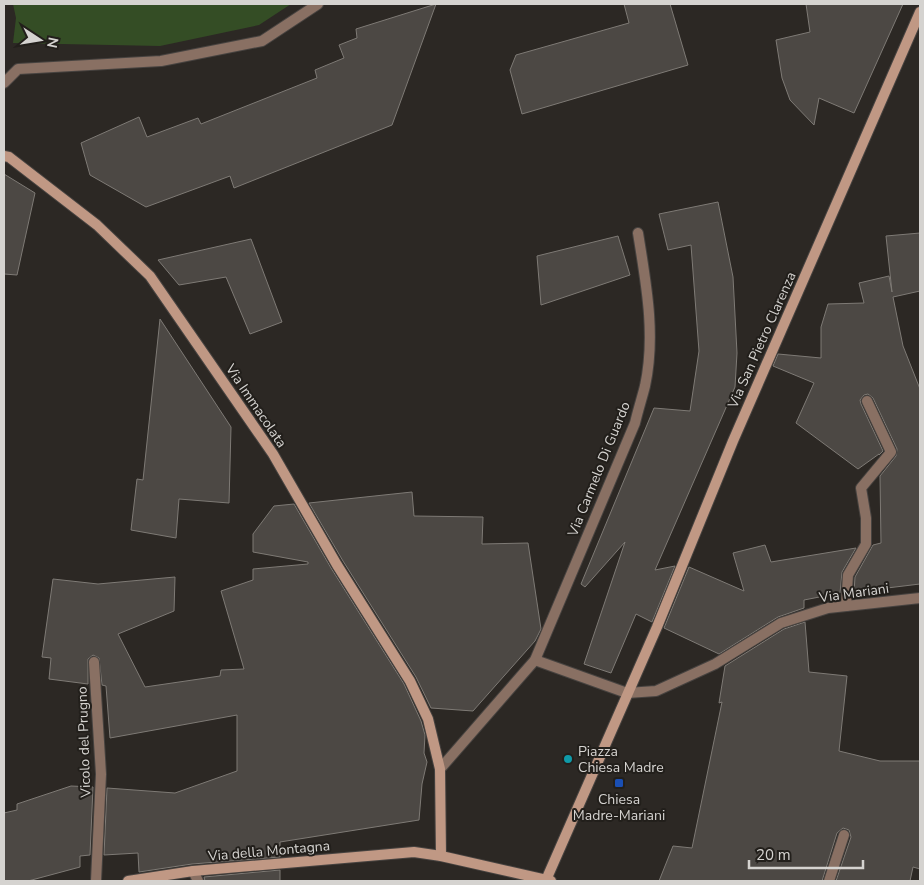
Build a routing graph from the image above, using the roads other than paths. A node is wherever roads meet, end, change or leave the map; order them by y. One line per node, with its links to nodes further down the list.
1 (318, 4): 3 (street)
2 (920, 12): 11 (main road, Via San Pietro Clarenza)
3 (4, 83)
4 (4, 156): 12 (main road, Via Immacolata)
5 (638, 233): 9 (street, Via Carmelo Di Guardo)
6 (867, 401): 8 (street)
7 (920, 598): 8 (street, Via Mariani)
8 (846, 606): 11 (street, Via Mariani)
9 (535, 660): 11 (street); 12 (street, Via Carmelo Di Guardo)
10 (94, 662): 16 (street, Vicolo del Prugno)
11 (627, 693): 19 (main road, Via San Pietro Clarenza)
12 (440, 769): 14 (main road, Via Immacolata)
13 (844, 834): 20 (street)
14 (441, 856): 15 (main road, Via della Montagna); 19 (main road, Via della Montagna)
15 (193, 871): 17 (main road, Via della Montagna); 18 (street)
16 (96, 881)
17 (128, 881)
18 (198, 881)
19 (548, 881)
20 (829, 881)

